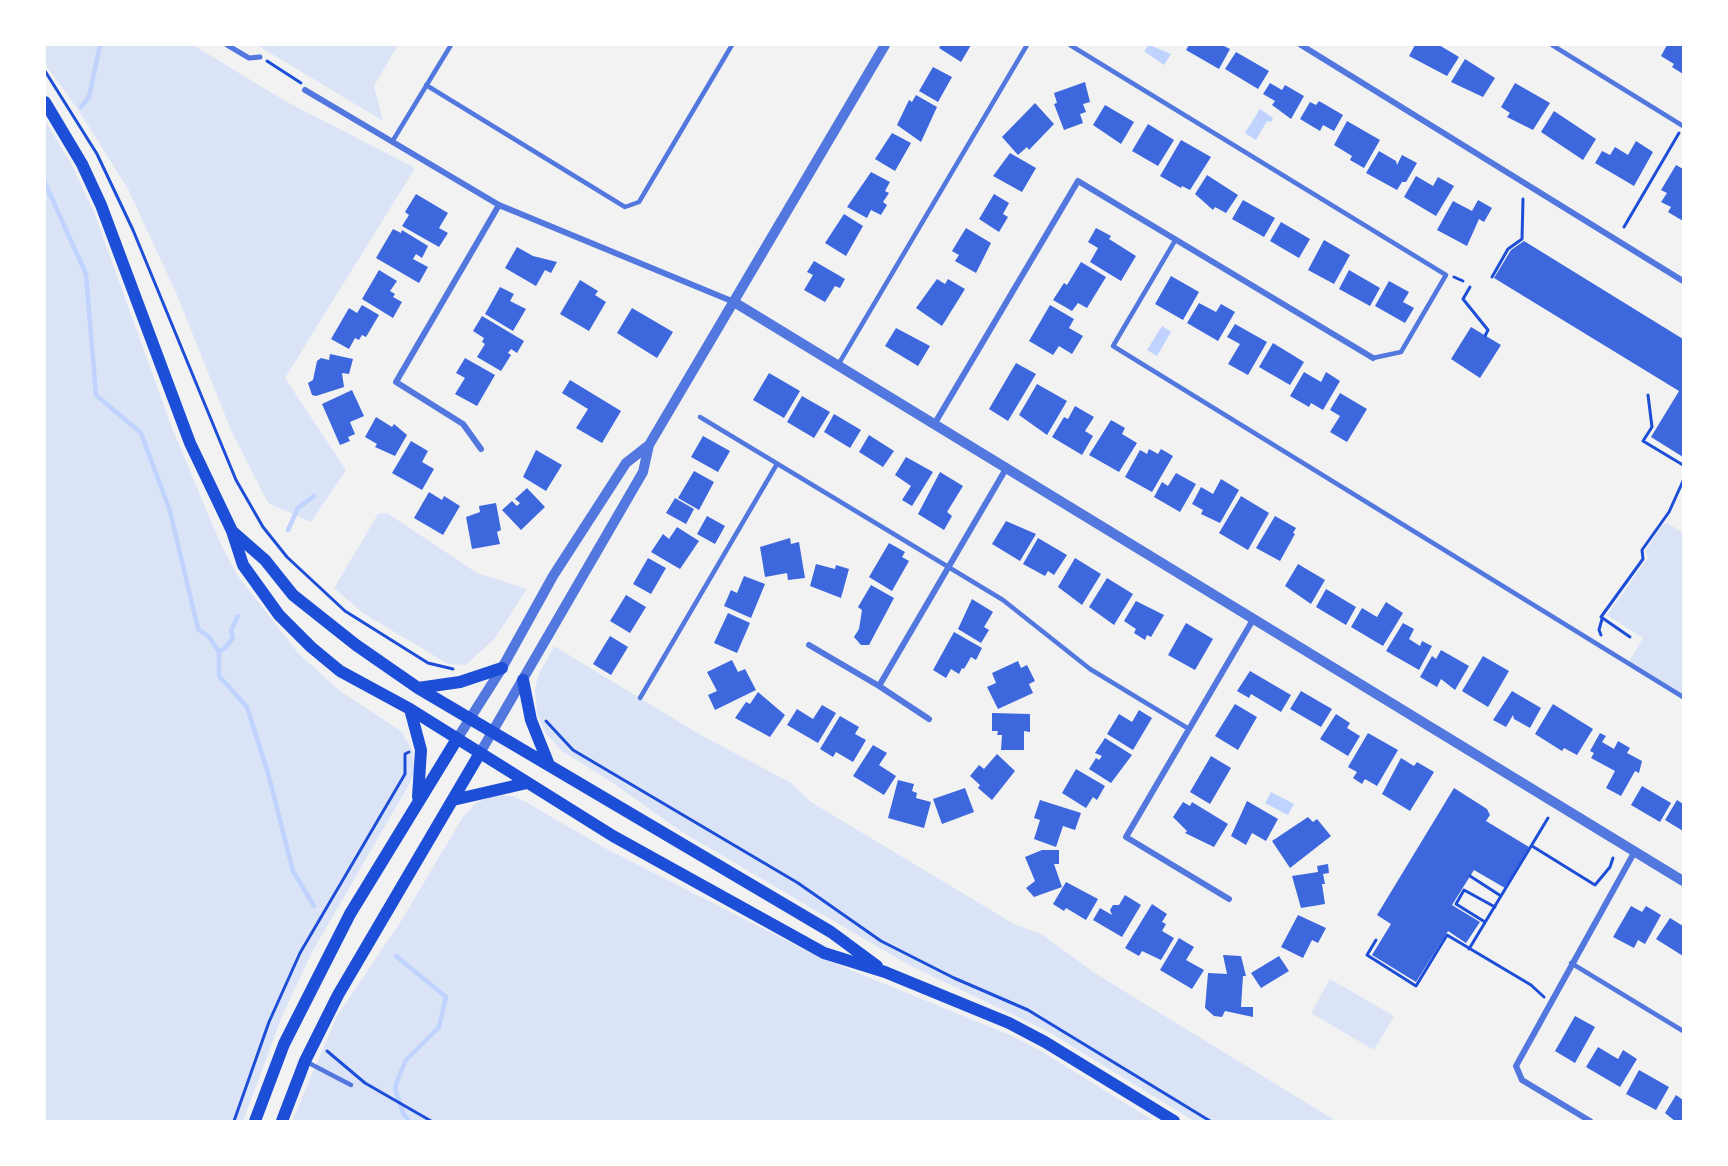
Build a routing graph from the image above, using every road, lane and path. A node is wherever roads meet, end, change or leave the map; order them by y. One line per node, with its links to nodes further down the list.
1 (227, 45): 9 (street)
2 (451, 45): 11 (lane)
3 (732, 45): 11 (lane)
4 (885, 45): 23 (street)
5 (1027, 45): 26 (lane)
6 (1070, 45): 25 (lane)
7 (1301, 45): 21 (street)
8 (1552, 45): 14 (lane)
9 (260, 57): 12 (path)
10 (45, 71): 44 (path)
11 (426, 85): 15 (lane)
12 (305, 90): 15 (street)
13 (45, 102): 36 (main road)
14 (1683, 126): 18 (path)
15 (392, 142): 17 (street)
16 (1523, 199): 20 (path)
17 (499, 205): 23 (street); 31 (street)
18 (1624, 227)
19 (1176, 239): 25 (street); 29 (street); 42 (lane)
20 (1492, 277)
21 (1683, 280)
22 (1470, 287): 24 (path)
23 (734, 302): 26 (street); 30 (street)
24 (1485, 336)
25 (1372, 358)
26 (838, 365): 29 (street)
27 (1648, 395): 33 (path)
28 (700, 417): 32 (lane)
29 (935, 423): 34 (street)
30 (649, 445): 43 (street); 45 (street)
31 (481, 449)
32 (777, 464): 37 (lane); 49 (lane)
33 (1683, 465)
34 (1007, 466): 37 (street); 38 (street)
35 (1683, 481): 39 (path)
36 (232, 531): 47 (main road); 50 (main road)
37 (949, 566): 46 (street); 54 (lane)
38 (1254, 618): 54 (street); 65 (street)
39 (1603, 618): 40 (path); 42 (path)
40 (1630, 637)
41 (810, 645): 46 (street)
42 (1599, 646): 48 (lane)
43 (502, 668): 47 (main road); 52 (street)
44 (457, 674)
45 (523, 680): 55 (street); 59 (main road)
46 (879, 686): 53 (street)
47 (418, 688): 52 (main road)
48 (1683, 697)
49 (640, 698)
50 (410, 709): 56 (main road); 61 (main road)
51 (538, 718): 87 (path)
52 (470, 719): 55 (main road); 56 (street)
53 (929, 719)
54 (1189, 729): 70 (street)
55 (492, 732): 58 (street); 59 (main road)
56 (457, 739): 58 (main road); 61 (main road)
57 (413, 751): 82 (path)
58 (480, 753): 60 (main road); 62 (main road)
59 (549, 765): 76 (main road)
60 (527, 783): 62 (main road); 76 (main road)
61 (418, 798): 83 (main road)
62 (453, 800): 80 (main road)
63 (1548, 818): 64 (path)
64 (1532, 846): 66 (path); 69 (path)
65 (1635, 851): 68 (street); 75 (street)
66 (1613, 858)
67 (1470, 876): 69 (path)
68 (1683, 880)
69 (1501, 896): 71 (path)
70 (1229, 899)
71 (1495, 907): 72 (path); 72 (path)
72 (1485, 922): 74 (path)
73 (1376, 940): 74 (path)
74 (1469, 949): 77 (path)
75 (1571, 963): 77 (street); 78 (lane)
76 (885, 972): 86 (main road)
77 (1550, 1002): 88 (street)
78 (1683, 1031)
79 (327, 1051): 85 (path)
80 (305, 1061): 81 (lane); 84 (main road)
81 (351, 1085)
82 (234, 1121)
83 (255, 1121)
84 (282, 1121)
85 (431, 1121)
86 (1174, 1121)
87 (1210, 1121)
88 (1590, 1121)

